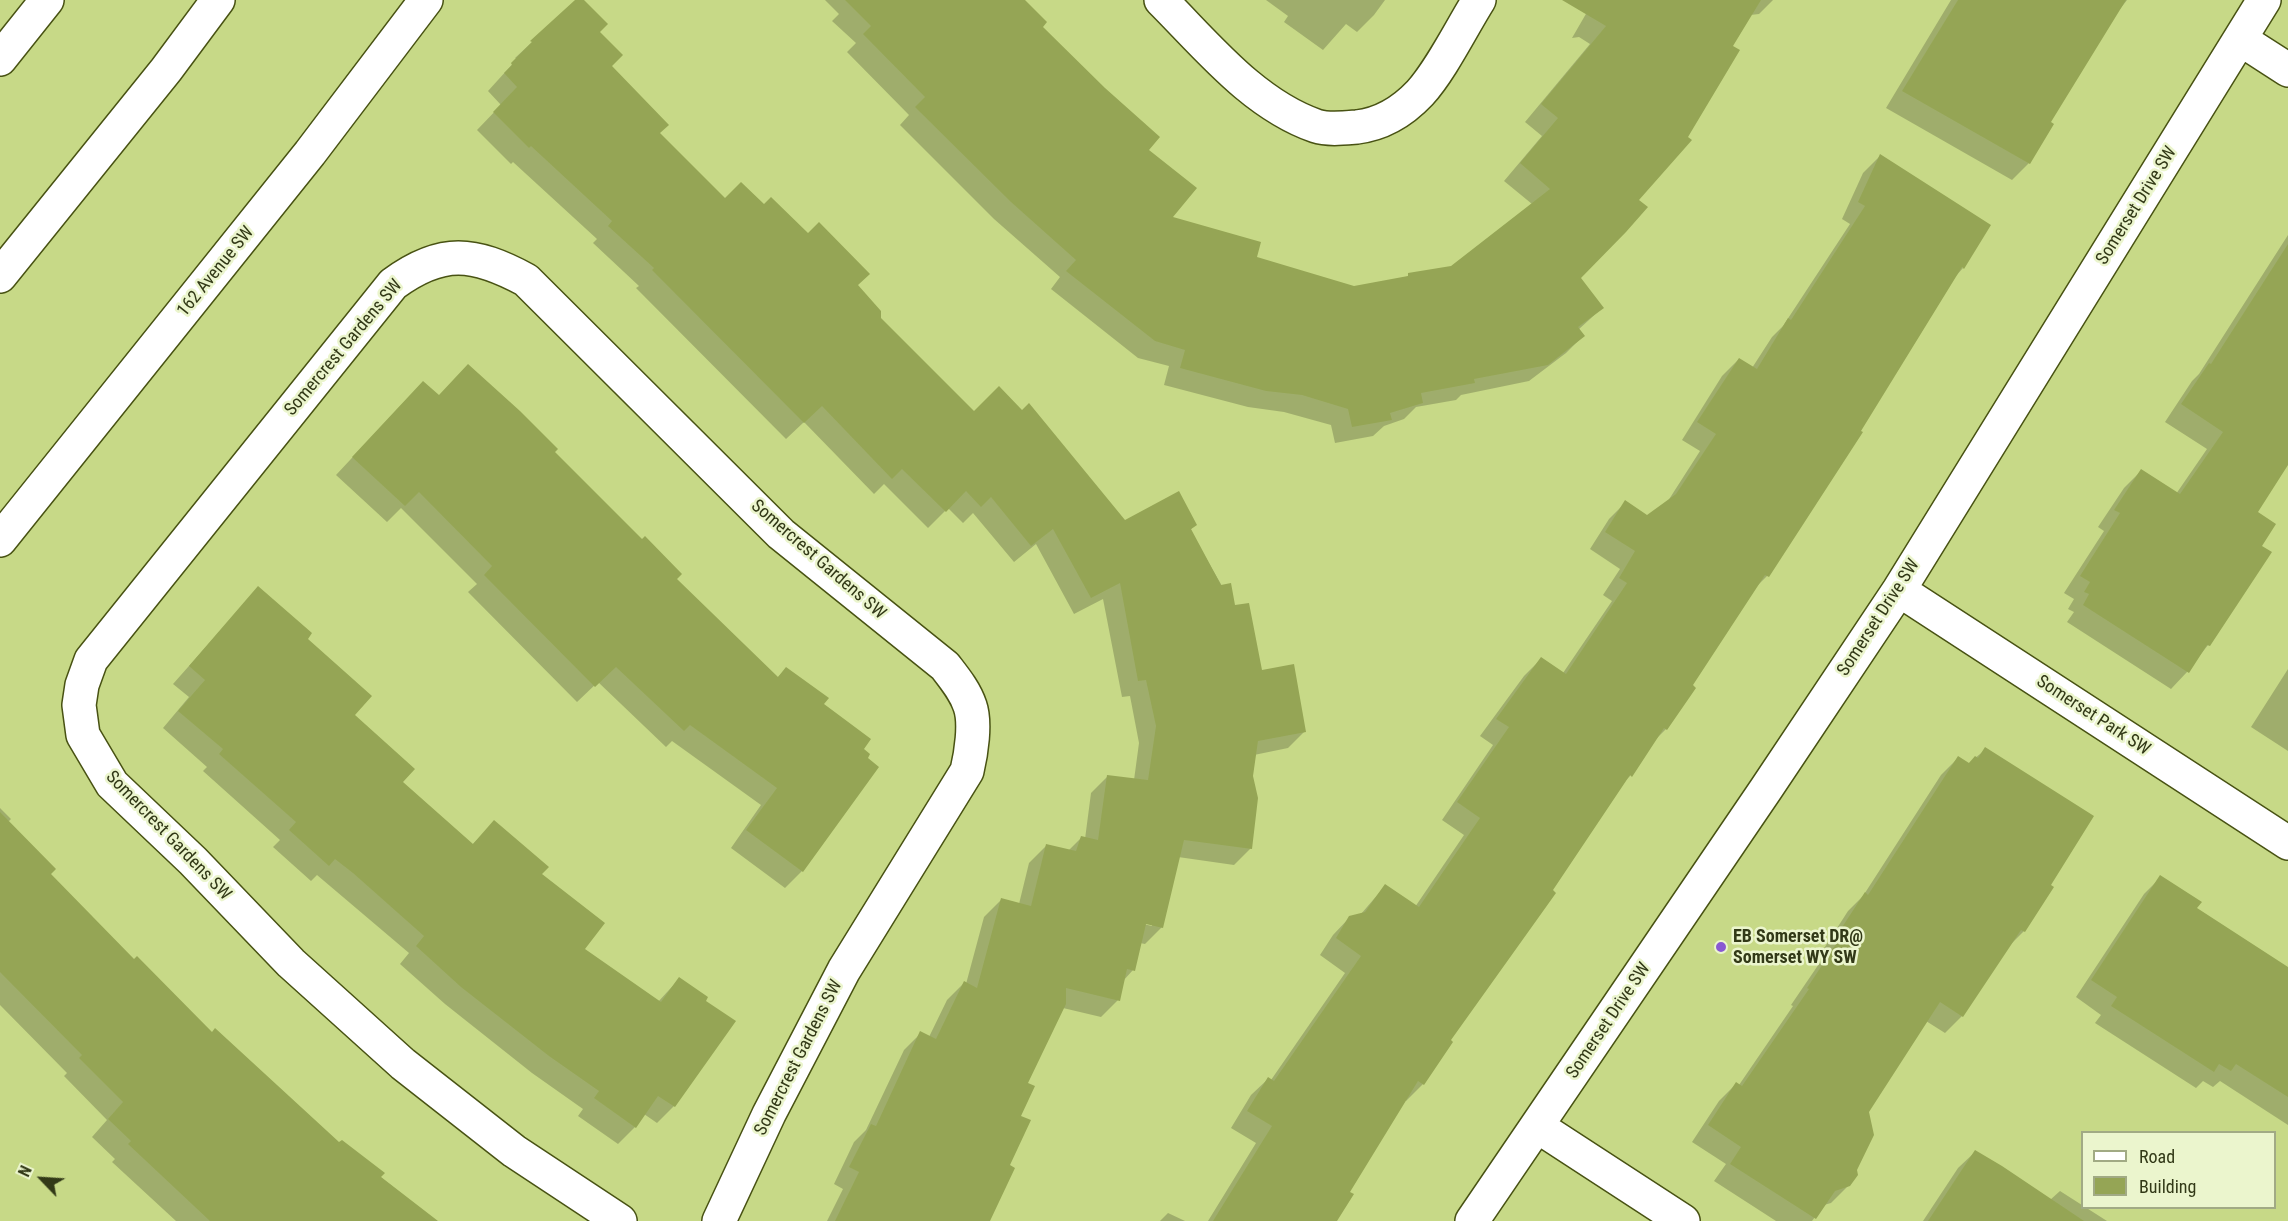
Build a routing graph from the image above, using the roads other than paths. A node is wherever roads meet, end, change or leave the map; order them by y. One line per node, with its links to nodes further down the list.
1 (47, 0): 8 (street)
2 (218, 0): 10 (street)
3 (426, 0): 11 (street, 162 Avenue SW)
4 (1161, 0): 5 (street)
5 (1479, 0)
6 (2264, 0): 7 (street, Somerset Drive SW)
7 (2240, 39): 9 (street); 12 (street, Somerset Drive SW)
8 (0, 59)
9 (2288, 70)
10 (0, 276)
11 (0, 540)
12 (1899, 590): 13 (street, Somerset Park SW); 14 (street, Somerset Drive SW)
13 (2288, 843)
14 (1537, 1126): 17 (street, Somerset Drive SW); 18 (street)
15 (620, 1221): 16 (street, Somercrest Gardens SW)
16 (719, 1221)
17 (1472, 1221)
18 (1683, 1221)

